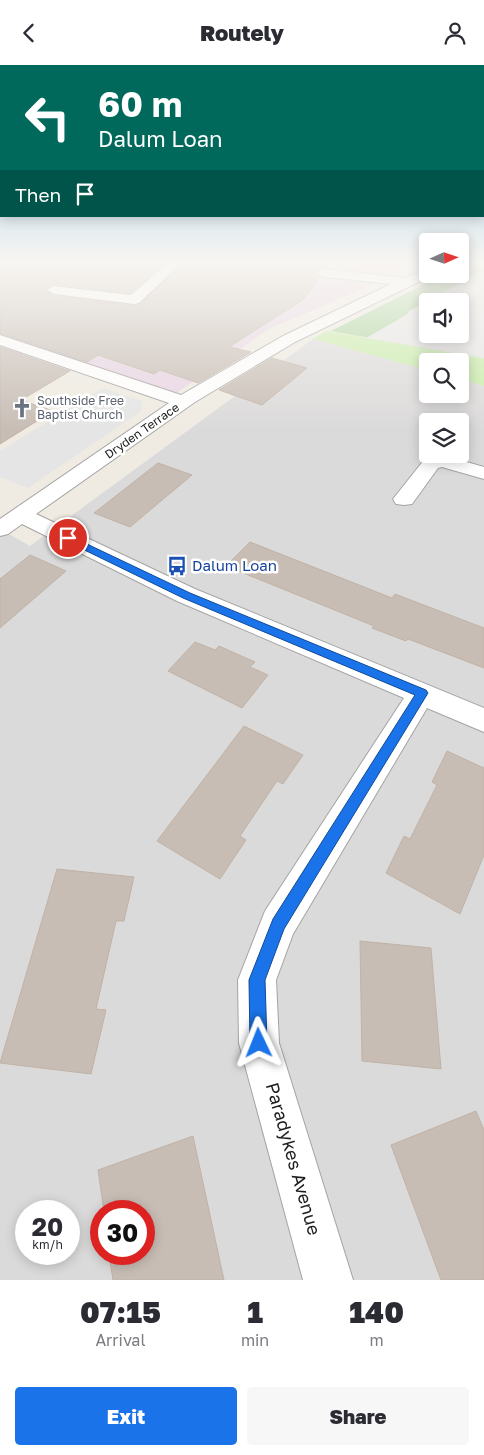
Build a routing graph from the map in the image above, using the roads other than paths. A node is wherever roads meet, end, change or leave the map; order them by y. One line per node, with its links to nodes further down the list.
1 (332, 318): 3 (street, Dryden Terrace)
2 (0, 340): 3 (street)
3 (183, 402): 6 (street, Dryden Terrace)
4 (484, 473): 5 (street)
5 (404, 499)
6 (10, 522): 7 (street)
7 (422, 693): 8 (street); 9 (street, Paradykes Avenue)
8 (484, 720)
9 (328, 1280)

